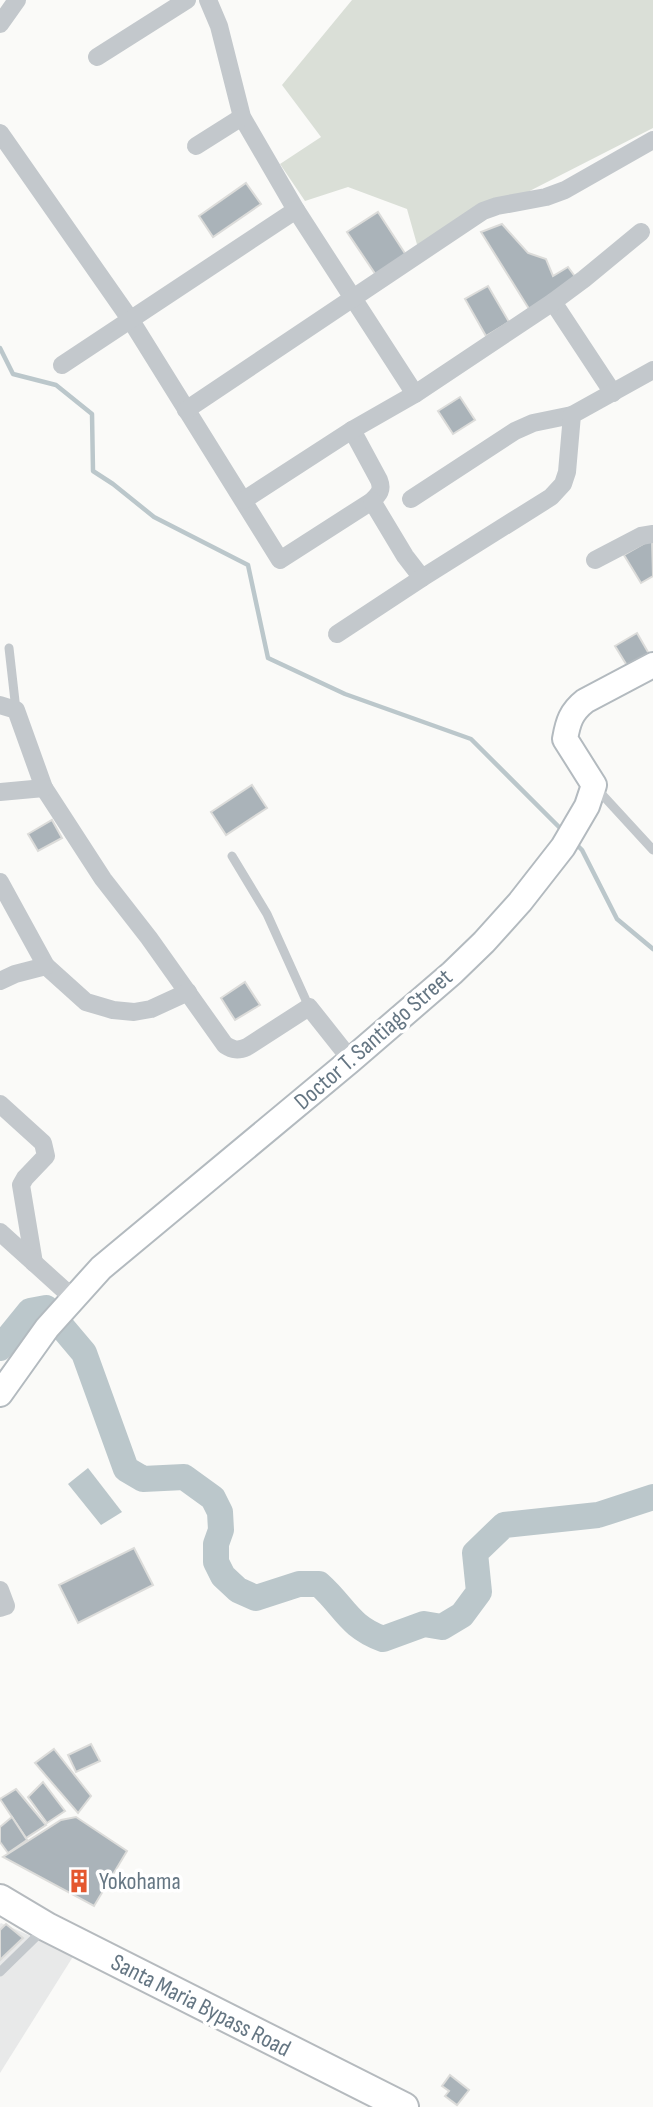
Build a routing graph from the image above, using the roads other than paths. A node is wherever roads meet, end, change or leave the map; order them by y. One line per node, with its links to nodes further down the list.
1 (17, 0): 4 (street)
2 (187, 0): 5 (street)
3 (208, 0): 6 (street)
4 (0, 24)
5 (97, 57)
6 (242, 117): 9 (street); 10 (street)
7 (0, 133): 14 (street)
8 (653, 140): 12 (street)
9 (196, 146)
10 (296, 210): 12 (street); 14 (street)
11 (641, 232): 13 (street)
12 (352, 298): 18 (street); 19 (street)
13 (553, 302): 17 (street); 18 (street)
14 (130, 319): 15 (street); 19 (street)
15 (62, 365)
16 (653, 370): 17 (street)
17 (613, 393): 20 (street)
18 (415, 394): 21 (street)
19 (186, 410): 23 (street)
20 (572, 415): 22 (street); 27 (street)
21 (352, 430): 23 (street); 24 (street)
22 (411, 499)
23 (244, 500): 24 (street)
24 (372, 501): 27 (street)
25 (653, 534): 26 (street)
26 (595, 560)
27 (422, 578): 28 (street)
28 (337, 634)
29 (9, 648): 31 (lane)
30 (653, 665): 32 (street)
31 (8, 707): 33 (street)
32 (594, 785): 35 (lane); 42 (street, Doctor T. Santiago Street)
33 (44, 788): 34 (street); 40 (street)
34 (0, 792)
35 (653, 850)
36 (232, 856): 41 (lane)
37 (0, 882): 38 (street)
38 (46, 966): 39 (street); 40 (street)
39 (0, 981)
40 (188, 992): 41 (street)
41 (309, 1007): 42 (street)
42 (351, 1059): 47 (street, Doctor T. Santiago Street)
43 (0, 1104): 46 (street)
44 (0, 1232): 45 (street)
45 (7, 1248): 46 (street)
46 (34, 1264): 47 (street)
47 (71, 1300): 48 (street, Doctor T. Santiago Street)
48 (0, 1394)
49 (0, 1590): 50 (street)
50 (0, 1608)
51 (0, 1899): 52 (main road, Santa Maria Bypass Road)
52 (47, 1927): 53 (lane); 54 (main road, Santa Maria Bypass Road)
53 (0, 1972)
54 (404, 2107)

